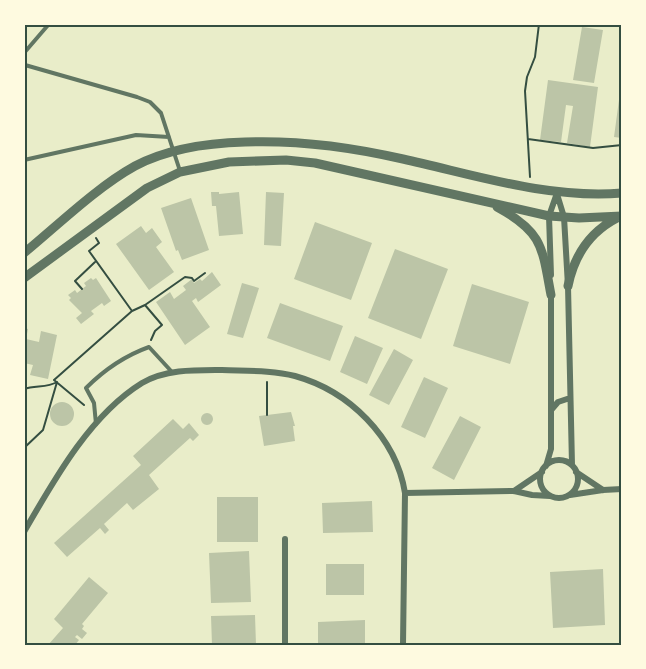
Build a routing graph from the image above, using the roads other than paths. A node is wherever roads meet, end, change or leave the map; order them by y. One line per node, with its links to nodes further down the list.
1 (49, 24): 2 (lane)
2 (24, 53)
3 (24, 64): 4 (lane)
4 (169, 137): 5 (lane); 6 (lane)
5 (172, 151): 7 (lane); 8 (street); 14 (street)
6 (24, 160)
7 (180, 172): 10 (street); 15 (street)
8 (557, 193): 9 (street); 11 (street); 13 (street)
9 (622, 194)
10 (486, 202): 11 (street); 17 (street)
11 (549, 216): 13 (street); 17 (street)
12 (622, 216): 13 (street); 16 (street)
13 (564, 217): 16 (street)
14 (24, 253)
15 (24, 278)
16 (568, 286): 19 (street)
17 (551, 295): 20 (street)
18 (173, 372): 21 (street); 21 (lane); 27 (street)
19 (570, 398): 20 (street); 22 (street)
20 (552, 409): 23 (street)
21 (96, 424): 30 (street)
22 (574, 468): 23 (street); 25 (street); 28 (street)
23 (544, 469): 26 (street); 29 (street)
24 (622, 489): 25 (street)
25 (603, 490): 28 (street)
26 (514, 491): 27 (street); 29 (street)
27 (405, 493): 33 (street)
28 (569, 495): 29 (street)
29 (550, 496)
30 (24, 532)
31 (285, 539): 32 (street)
32 (285, 645)
33 (403, 645)

